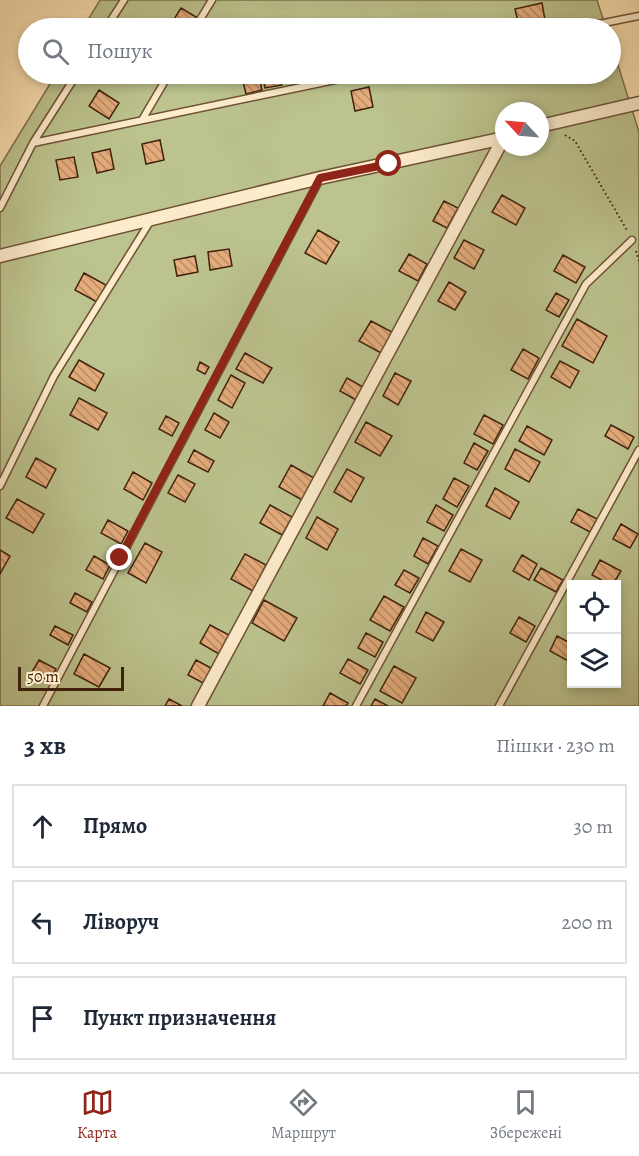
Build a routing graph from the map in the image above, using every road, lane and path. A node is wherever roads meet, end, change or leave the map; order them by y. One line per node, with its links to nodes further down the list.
1 (124, 0): 4 (lane)
2 (212, 0): 5 (lane)
3 (639, 16): 6 (lane)
4 (112, 18)
5 (201, 18)
6 (621, 20)
7 (71, 84): 15 (lane)
8 (163, 84): 11 (lane)
9 (316, 84): 11 (lane)
10 (639, 103): 12 (street)
11 (142, 120): 15 (lane)
12 (549, 124)
13 (549, 128): 20 (path)
14 (495, 140): 17 (street)
15 (33, 143): 18 (lane)
16 (495, 153): 26 (street)
17 (320, 178): 19 (street); 25 (lane)
18 (0, 208)
19 (151, 219): 21 (street); 24 (lane)
20 (632, 240): 22 (path); 27 (lane)
21 (0, 256)
22 (639, 261)
23 (639, 450): 28 (lane)
24 (0, 486)
25 (43, 706)
26 (198, 706)
27 (356, 706)
28 (499, 706)

